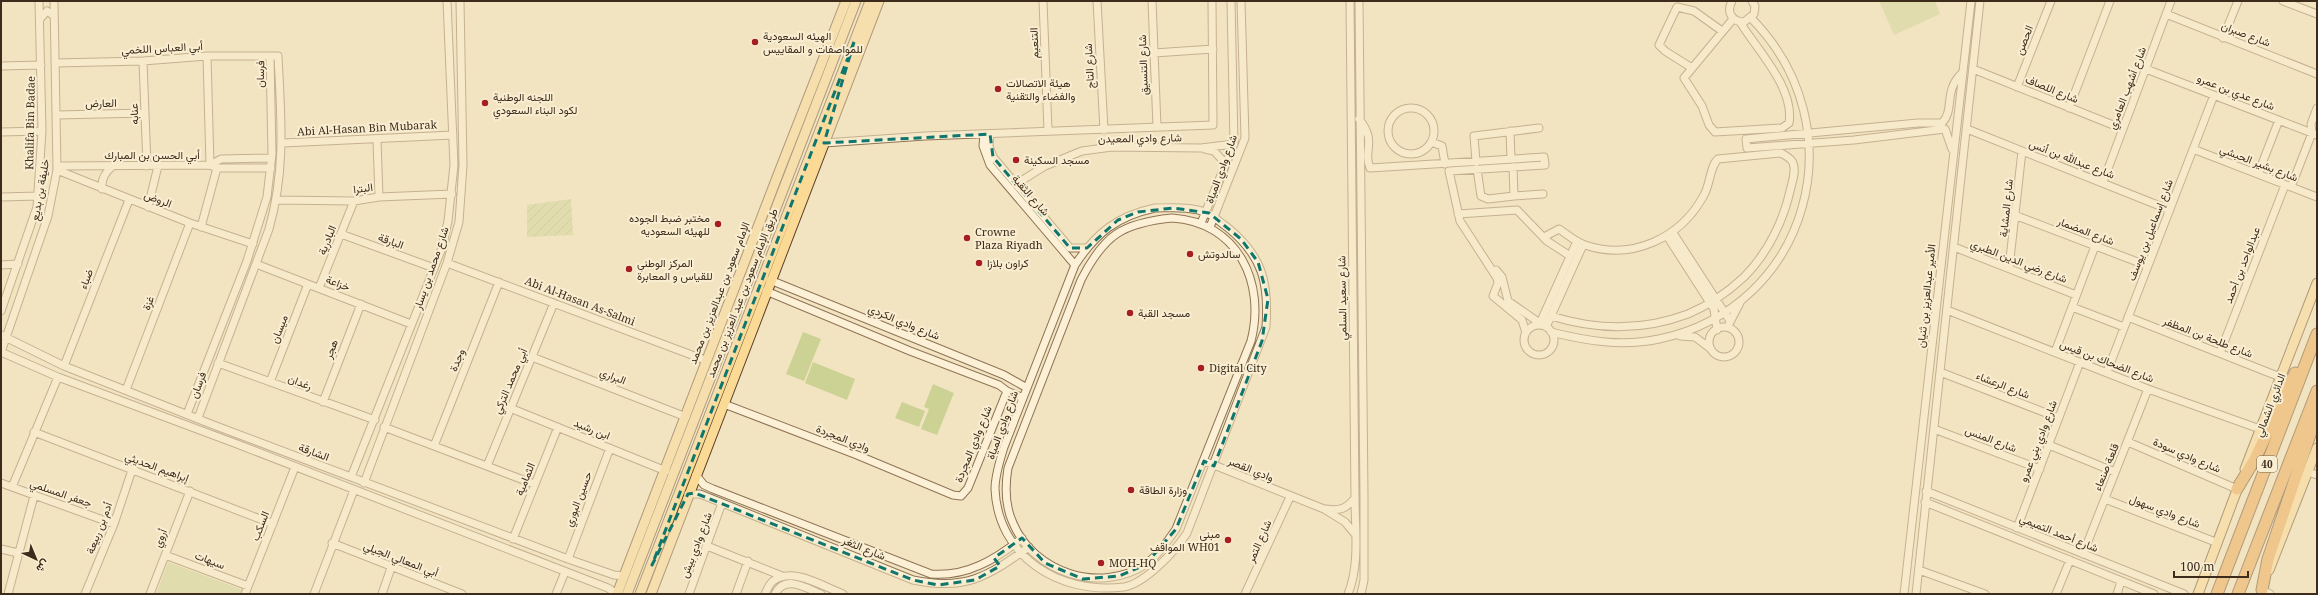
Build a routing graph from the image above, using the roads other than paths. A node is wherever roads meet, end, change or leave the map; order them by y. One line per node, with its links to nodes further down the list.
1 (39, 1): 31 (street, Khalifa Bin Badae)
2 (54, 1): 29 (street, خليفة بن بديع)
3 (846, 1): 36 (main road, الإمام سعود بن عبدالعزيز بن محمد)
4 (870, 1): 35 (main road, طريق الإمام سعود بن عبد العزيز بن محمد)
5 (879, 1): 63 (main road)
6 (1043, 1): 72 (street, التنعيم)
7 (1097, 1): 68 (street, شارع التاج)
8 (1152, 1): 38 (street, شارع التنسيق)
9 (1212, 1): 37 (street)
10 (1231, 1): 48 (street, شارع وادي المياة)
11 (1241, 1): 49 (street, شارع وادي المياة)
12 (1350, 1): 251 (street, شارع سعيد السلمي)
13 (1359, 1): 60 (street, شارع سعيد السلمي)
14 (1732, 1): 32 (street)
15 (1752, 1): 30 (street)
16 (1971, 1): 50 (street, الأمير عبدالعزيز بن ثنيان)
17 (1980, 1): 46 (street, الأمير عبدالعزيز بن ثنيان)
18 (2051, 1): 54 (street, الحصن)
19 (2110, 1): 56 (street)
20 (2171, 1): 27 (street, شارع أشهب العامري)
21 (2238, 1): 34 (street)
22 (2283, 1): 25 (street)
23 (459, 3): 137 (street, شارع محمد بن يسار)
24 (855, 3): 36 (main road); 167 (main road, طريق الإمام سعود بن عبد العزيز بن محمد)
25 (2297, 3): 28 (street)
26 (449, 4): 77 (street, شارع محمد بن يسار)
27 (2166, 14): 34 (street, شارع صبران); 47 (street, شارع أشهب العامري)
28 (2317, 14)
29 (54, 16): 31 (street); 42 (street, خليفة بن بديع)
30 (1751, 18): 32 (street); 73 (street)
31 (40, 19): 43 (street, Khalifa Bin Badae)
32 (1736, 20): 33 (street); 45 (street)
33 (1722, 31): 45 (street); 45 (street)
34 (2223, 38): 51 (street, شارع صبران)
35 (854, 42): 63 (main road); 281 (main road, طريق الإمام سعود بن عبد العزيز بن محمد)
36 (828, 46): 185 (main road, الإمام سعود بن عبدالعزيز بن محمد)
37 (1213, 49): 38 (street); 64 (street)
38 (1154, 53): 64 (street, شارع التنسيق)
39 (207, 56): 40 (street, أبي العباس اللخمي); 41 (street, أبي العباس اللخمي); 92 (street)
40 (270, 56): 80 (street, فرسان); 88 (street, فرسان)
41 (143, 61): 42 (street, أبي العباس اللخمي); 58 (street, عنابه)
42 (56, 63): 59 (street, خليفة بن بديع)
43 (42, 65): 44 (street); 69 (street, Khalifa Bin Badae)
44 (1, 66)
45 (1692, 68)
46 (1973, 69): 54 (street, شارع اللصاف); 66 (street, الأمير عبدالعزيز بن ثنيان)
47 (2146, 69): 55 (street, شارع عدي بن عمرو); 67 (street, شارع أشهب العامري)
48 (1234, 72): 49 (street); 52 (street, شارع وادي المياة)
49 (1244, 72): 53 (street, شارع وادي المياة)
50 (1962, 73): 62 (street); 87 (street, الأمير عبدالعزيز بن ثنيان)
51 (2317, 74)
52 (1234, 84): 53 (street); 82 (street, شارع وادي المياة)
53 (1244, 84): 109 (street, شارع وادي المياة)
54 (2017, 87): 56 (street, شارع اللصاف)
55 (2214, 95): 61 (street, شارع عدي بن عمرو); 85 (street, شارع إسماعيل بن يوسف)
56 (2069, 108): 67 (street, شارع اللصاف)
57 (2317, 108): 76 (street, عبدالواحد بن أحمد)
58 (145, 113): 59 (street, العارض); 95 (street, عنابه)
59 (57, 115): 98 (street, خليفة بن بديع)
60 (1359, 119): 91 (street); 316 (street, شارع سعيد السلمي)
61 (2279, 120): 76 (street, شارع عدي بن عمرو); 100 (street)
62 (1915, 123): 73 (street); 74 (street)
63 (830, 126): 81 (main road)
64 (1157, 127): 68 (street)
65 (1539, 128): 70 (street)
66 (1967, 129): 86 (street, شارع عبدالله بن أنس); 133 (street, الأمير عبدالعزيز بن ثنيان)
67 (2123, 129): 101 (street, شارع أشهب العامري)
68 (1104, 130): 72 (street)
69 (42, 131): 71 (street); 108 (street, Khalifa Bin Badae)
70 (1510, 131): 89 (street); 97 (street)
71 (1, 132)
72 (1048, 132): 75 (street)
73 (1809, 133): 83 (street); 83 (street)
74 (1914, 133): 83 (street); 87 (street)
75 (987, 134): 81 (street); 102 (street, شارع الثقبة); 141 (street, شارع الثقبة)
76 (2314, 134): 103 (street, عبدالواحد بن أحمد)
77 (453, 135): 78 (street, Abi Al-Hasan Bin Mubarak); 106 (street, شارع محمد بن يسار)
78 (377, 140): 80 (street, Abi Al-Hasan Bin Mubarak); 112 (street)
79 (1432, 142): 79 (street); 91 (street)
80 (282, 143): 93 (street, فرسان)
81 (824, 143): 145 (main road)
82 (1234, 144): 84 (street, شارع وادي المعيدن); 90 (street, شارع وادي المياة)
83 (1810, 144): 152 (street)
84 (1201, 148): 90 (street); 102 (street, شارع وادي المعيدن)
85 (2193, 149): 100 (street, شارع بشير الحبشي); 118 (street, شارع إسماعيل بن يوسف)
86 (2022, 151): 101 (street, شارع عبدالله بن أنس); 121 (street, شارع المشاية)
87 (1953, 153): 177 (street, الأمير عبدالعزيز بن ثنيان)
88 (271, 163): 92 (street); 93 (street); 99 (street, أبي الحسن بن المبارك); 131 (street, فرسان)
89 (1512, 163): 89 (street); 97 (street); 110 (street)
90 (1226, 164): 105 (street, شارع وادي المياة)
91 (1445, 164): 97 (street)
92 (210, 165): 96 (street, أبي الحسن بن المبارك); 99 (street, أبي الحسن بن المبارك)
93 (280, 165): 115 (street, فرسان)
94 (113, 166): 95 (street, أبي الحسن بن المبارك); 98 (street, أبي الحسن بن المبارك); 104 (street)
95 (147, 166): 96 (street, أبي الحسن بن المبارك)
96 (158, 166): 117 (street)
97 (1476, 166): 110 (street); 120 (street)
98 (57, 168): 104 (street, الروض); 175 (street, خليفة بن بديع)
99 (217, 168): 125 (street)
100 (2258, 174): 103 (street, شارع بشير الحبشي)
101 (2103, 182): 118 (street, شارع عبدالله بن أنس)
102 (1016, 184): 134 (street, شارع الثقبة)
103 (2288, 186): 113 (street, شارع بشير الحبشي); 183 (street, عبدالواحد بن أحمد)
104 (102, 189): 114 (street, الروض)
105 (1216, 192): 109 (street); 119 (street, شارع وادي المياة)
106 (452, 194): 112 (street, البترا); 143 (street, شارع محمد بن يسار)
107 (1543, 194): 110 (street)
108 (38, 196): 111 (street); 138 (street, Khalifa Bin Badae)
109 (1224, 196): 122 (street, شارع وادي المياة)
110 (1514, 196)
111 (1, 197)
112 (379, 197): 116 (street, البترا)
113 (2317, 197)
114 (129, 200): 117 (street, الروض); 188 (street, ضباء)
115 (277, 200): 116 (street, البترا); 139 (street, فرسان)
116 (354, 201): 127 (street, البادرية)
117 (148, 207): 124 (street, الروض)
118 (2170, 210): 142 (street, شارع إسماعيل بن يوسف)
119 (1207, 213): 122 (street); 123 (street); 134 (street, شارع وادي المياة)
120 (1458, 214): 129 (street); 135 (street)
121 (2017, 216): 132 (street, شارع المضمار); 144 (street, شارع المشاية)
122 (1214, 218): 126 (street); 227 (street, شارع وادي المياة)
123 (1201, 223): 126 (street, شارع وادي المياة); 264 (street, شارع وادي المياة)
124 (190, 224): 125 (street, الروض); 198 (street, غزة)
125 (201, 227): 131 (street, الروض)
126 (1210, 227): 223 (street, شارع وادي المياة)
127 (341, 234): 143 (street, البارقة); 149 (street, البادرية)
128 (1670, 235): 130 (street); 155 (street); 155 (street)
129 (1544, 237): 130 (street); 136 (street)
130 (1580, 243): 136 (street); 162 (street)
131 (253, 244): 204 (street, فرسان)
132 (2095, 246): 142 (street, شارع المضمار); 153 (street)
133 (1954, 247): 144 (street, شارع رضي الدين الطبري); 159 (street, الأمير عبدالعزيز بن ثنيان)
134 (1087, 248): 141 (street, شارع وادي المياة)
135 (1479, 253): 168 (street); 172 (street)
136 (1570, 256): 168 (street)
137 (446, 263): 146 (street, Abi Al-Hasan As-Salmi); 211 (street, شارع محمد بن يسار)
138 (18, 264): 140 (street); 160 (street, Khalifa Bin Badae)
139 (256, 264): 147 (street, خزاعة); 187 (street, فرسان)
140 (1, 265)
141 (1076, 265): 195 (street, شارع وادي المياة)
142 (2148, 266): 164 (street, شارع إسماعيل بن يوسف)
143 (434, 268): 165 (street, شارع محمد بن يسار)
144 (2009, 268): 153 (street, شارع رضي الدين الطبري)
145 (770, 280): 150 (street, شارع وادي الكردي); 151 (main road)
146 (499, 282): 156 (street, Abi Al-Hasan As-Salmi); 219 (street, وجدة)
147 (308, 284): 149 (street, خزاعة); 194 (street, ميسان)
148 (2317, 284): 193 (main road, الدائري الشمالي)
149 (319, 288): 157 (street, خزاعة)
150 (788, 288): 154 (street); 170 (street, شارع وادي الكردي)
151 (766, 291): 154 (street); 202 (main road)
152 (1748, 293): 161 (street); 166 (street)
153 (2076, 294): 158 (street)
154 (784, 298): 176 (street)
155 (1713, 301): 161 (street); 162 (street); 163 (street)
156 (554, 303): 184 (street, أبي محمد التركي); 185 (street, Abi Al-Hasan As-Salmi)
157 (361, 304): 165 (street, خزاعة); 201 (street, هجر)
158 (2072, 307): 169 (street); 182 (street)
159 (1947, 310): 178 (street, الأمير عبدالعزيز بن ثنيان); 182 (street, شارع الضحاك بن قيس)
160 (1, 311)
161 (1724, 312): 163 (street); 166 (street)
162 (1551, 316): 168 (street)
163 (1716, 317): 171 (street); 174 (street)
164 (2128, 317): 169 (street, شارع إسماعيل بن يوسف); 183 (street, شارع طلحة بن المظفر)
165 (411, 324): 209 (street, شارع محمد بن يسار)
166 (1729, 324): 171 (street); 180 (street)
167 (731, 327): 206 (main road); 276 (main road, طريق الإمام سعود بن عبد العزيز بن محمد)
168 (1545, 327): 172 (street); 172 (street); 174 (street)
169 (2124, 327): 190 (street, شارع إسماعيل بن يوسف)
170 (889, 328): 176 (street); 192 (street, شارع وادي الكردي)
171 (1717, 330): 180 (street)
172 (1526, 333)
173 (2317, 334): 179 (highway, الدائري الشمالي / 40)
174 (1672, 336): 180 (street)
175 (3, 337): 181 (street, خليفة بن بديع); 188 (street, الشارقة)
176 (884, 340): 196 (street)
177 (1932, 345): 178 (street); 222 (street, الأمير عبدالعزيز بن ثنيان)
178 (1943, 346): 189 (street, الأمير عبدالعزيز بن ثنيان)
179 (2312, 347): 242 (highway); 325 (highway, الدائري الشمالي / 40)
180 (1711, 349)
181 (1, 352): 191 (street, الشارقة)
182 (2054, 352): 186 (street, شارع الضحاك بن قيس)
183 (2220, 353): 193 (street, شارع طلحة بن المظفر)
184 (532, 357): 203 (street, أبي محمد التركي); 206 (street, البراري)
185 (705, 360): 206 (main road, الإمام سعود بن عبدالعزيز بن محمد)
186 (2080, 362): 190 (street, شارع الضحاك بن قيس); 208 (street, شارع وادي بني عمرو)
187 (218, 363): 194 (street, رغدان); 207 (street, فرسان)
188 (64, 366): 198 (street, الشارقة)
189 (1940, 372): 208 (street, شارع الرعشاء); 212 (street, الأمير عبدالعزيز بن ثنيان)
190 (2106, 372): 197 (street, شارع الضحاك بن قيس)
191 (58, 377): 214 (street); 217 (street, الشارقة)
192 (1008, 377): 195 (street, شارع وادي الكردي); 196 (street)
193 (2280, 377): 213 (main road, الدائري الشمالي)
194 (270, 382): 201 (street, رغدان)
195 (1028, 388): 200 (street, شارع وادي المياة)
196 (1005, 389): 200 (street); 248 (street, شارع وادي المجردة)
197 (2148, 389): 213 (street, شارع الضحاك بن قيس); 216 (street, قلعة صنعاء)
198 (126, 390): 204 (street, الشارقة)
199 (2317, 391): 326 (highway, 40)
200 (1024, 398): 268 (street, شارع وادي المياة)
201 (323, 402): 209 (street, رغدان)
202 (724, 404): 235 (main road); 248 (street, وادي المجردة)
203 (510, 408): 210 (street, ابن رشيد); 226 (street, أبي محمد التركي)
204 (187, 414): 207 (street, الشارقة)
205 (2317, 414): 295 (highway)
206 (686, 417): 231 (main road, الإمام سعود بن عبدالعزيز بن محمد)
207 (198, 418): 215 (street, الشارقة)
208 (2059, 418): 218 (street, شارع وادي بني عمرو)
209 (374, 420): 225 (street, شارع محمد بن يسار)
210 (558, 426): 220 (street, ابن رشيد); 240 (street, الثمامية)
211 (384, 427): 219 (street); 234 (street, شارع محمد بن يسار)
212 (1934, 429): 224 (street, الأمير عبدالعزيز بن ثنيان); 229 (street, شارع المنس)
213 (2260, 429): 242 (main road, الدائري الشمالي)
214 (34, 432): 230 (street, إبراهيم الحديثي); 241 (street)
215 (240, 436): 217 (street); 237 (street, الشارقة)
216 (2128, 442): 232 (street, قلعة صنعاء); 242 (street, شارع وادي سودة)
217 (237, 444): 228 (street, الشارقة)
218 (2049, 445): 229 (street, شارع وادي بني عمرو); 232 (street)
219 (434, 446): 226 (street)
220 (610, 448): 231 (street, ابن رشيد); 278 (street, حسين البوري)
221 (2317, 448): 233 (main road)
222 (1919, 461): 224 (street); 317 (street, الأمير عبدالعزيز بن ثنيان)
223 (1204, 462): 227 (street, وادي القصر); 270 (street, شارع وادي المياة)
224 (1930, 463): 245 (street, الأمير عبدالعزيز بن ثنيان)
225 (356, 466): 234 (street); 237 (street, شارع محمد بن يسار)
226 (487, 466): 240 (street)
227 (1214, 466): 250 (street, وادي القصر); 293 (street, شارع وادي المياة)
228 (295, 467): 243 (street, الشارقة); 261 (street, السكب)
229 (2040, 469): 262 (street, شارع وادي بني عمرو)
230 (132, 470): 244 (street, إبراهيم الحديثي); 260 (street, أدم بن ربيعة)
231 (666, 471): 254 (main road, الإمام سعود بن عبدالعزيز بن محمد)
232 (2115, 472): 253 (street, قلعة صنعاء)
233 (2308, 472): 236 (street); 295 (main road)
234 (366, 473): 239 (street, شارع محمد بن يسار)
235 (696, 475): 246 (main road); 247 (street, شارع الثغر)
236 (2317, 475)
237 (351, 477): 239 (street, الشارقة)
238 (1, 483): 241 (street, جعفر المسلمي)
239 (364, 483): 252 (street, الشارقة)
240 (534, 484): 265 (street, الثمامية)
241 (12, 487): 249 (street, جعفر المسلمي)
242 (2237, 489): 267 (main road, الدائري الشمالي)
243 (354, 490): 258 (street, الشارقة); 266 (street)
244 (190, 491): 261 (street, إبراهيم الحديثي); 275 (street, أروي)
245 (1926, 491): 255 (street, الأمير عبدالعزيز بن ثنيان); 262 (street, شارع أحمد التميمي)
246 (688, 494): 256 (street, شارع الثغر); 257 (main road)
247 (730, 495): 256 (street, شارع وادي بيش); 277 (street, شارع الثغر)
248 (953, 495)
249 (34, 496): 260 (street, جعفر المسلمي); 272 (street)
250 (1290, 497): 259 (street, وادي القصر); 314 (street, شارع التمر)
251 (1355, 498): 259 (street); 263 (street, شارع سعيد السلمي)
252 (407, 499): 258 (street); 265 (street, الشارقة)
253 (2105, 499): 267 (street, شارع وادي سهول); 274 (street, قلعة صنعاء)
254 (655, 500): 276 (main road); 287 (main road, الإمام سعود بن عبدالعزيز بن محمد)
255 (1925, 502): 279 (street, شارع أحمد التميمي); 284 (street, الأمير عبدالعزيز بن ثنيان)
256 (724, 504): 269 (street, شارع وادي بيش); 282 (street, شارع الثغر)
257 (683, 506): 281 (main road); 307 (main road)
258 (402, 509): 285 (street, الشارقة)
259 (1324, 509): 263 (street)
260 (114, 524): 297 (street, أدم بن ربيعة)
261 (273, 524): 290 (street, السكب)
262 (2017, 528): 274 (street, شارع أحمد التميمي)
263 (1355, 534): 315 (street, شارع سعيد السلمي)
264 (1022, 538): 268 (street, شارع الثغر); 270 (street, شارع وادي المياة)
265 (513, 539): 278 (street, الشارقة)
266 (332, 543): 283 (street, أبي المعالي الجيلي); 300 (street)
267 (2218, 543): 324 (main road, الدائري الشمالي)
268 (1013, 545): 273 (street, شارع وادي المياة); 277 (street, شارع الثغر)
269 (707, 546): 280 (street); 308 (street, شارع وادي بيش)
270 (1029, 548): 273 (street, شارع الثغر)
271 (1, 549): 272 (street)
272 (18, 553): 296 (street)
273 (1020, 554): 282 (street, شارع الثغر); 293 (street, شارع وادي المياة)
274 (2083, 554): 323 (street, شارع أحمد التميمي)
275 (165, 555): 290 (street, سيهات); 298 (street, أروي)
276 (642, 557): 305 (main road, طريق الإمام سعود بن عبد العزيز بن محمد)
277 (994, 558): 282 (street)
278 (568, 559): 286 (street, الشارقة)
279 (2070, 560): 289 (street, شارع أحمد التميمي); 320 (street)
280 (748, 561): 288 (street); 309 (street)
281 (652, 564): 306 (main road, طريق الإمام سعود بن عبد العزيز بن محمد)
282 (1000, 566)
283 (391, 568): 292 (street, أبي المعالي الجيلي); 301 (street)
284 (1919, 570): 294 (street); 318 (street, الأمير عبدالعزيز بن ثنيان)
285 (565, 572): 291 (street, الشارقة); 303 (street)
286 (614, 575): 287 (street, الشارقة); 291 (street)
287 (624, 576): 304 (main road, الإمام سعود بن عبدالعزيز بن محمد)
288 (782, 576): 310 (street); 313 (street)
289 (2121, 582): 321 (street); 322 (street, شارع أحمد التميمي)
290 (248, 586): 299 (street, السكب)
291 (608, 588): 304 (street, الشارقة)
292 (445, 591): 302 (street, أبي المعالي الجيلي)
293 (1126, 591)
294 (1974, 592): 319 (street)
295 (2264, 593)
296 (8, 594)
297 (85, 594)
298 (150, 594)
299 (246, 594)
300 (314, 594)
301 (382, 594)
302 (462, 594)
303 (556, 594)
304 (617, 594)
305 (628, 594)
306 (640, 594)
307 (651, 594)
308 (689, 594)
309 (736, 594)
310 (765, 594)
311 (775, 594): 312 (street)
312 (821, 594)
313 (843, 594)
314 (1245, 594)
315 (1348, 594)
316 (1361, 594)
317 (1904, 594)
318 (1916, 594)
319 (1985, 594)
320 (2056, 594)
321 (2117, 594)
322 (2154, 594)
323 (2184, 594)
324 (2198, 594)
325 (2217, 594)
326 (2238, 594)

